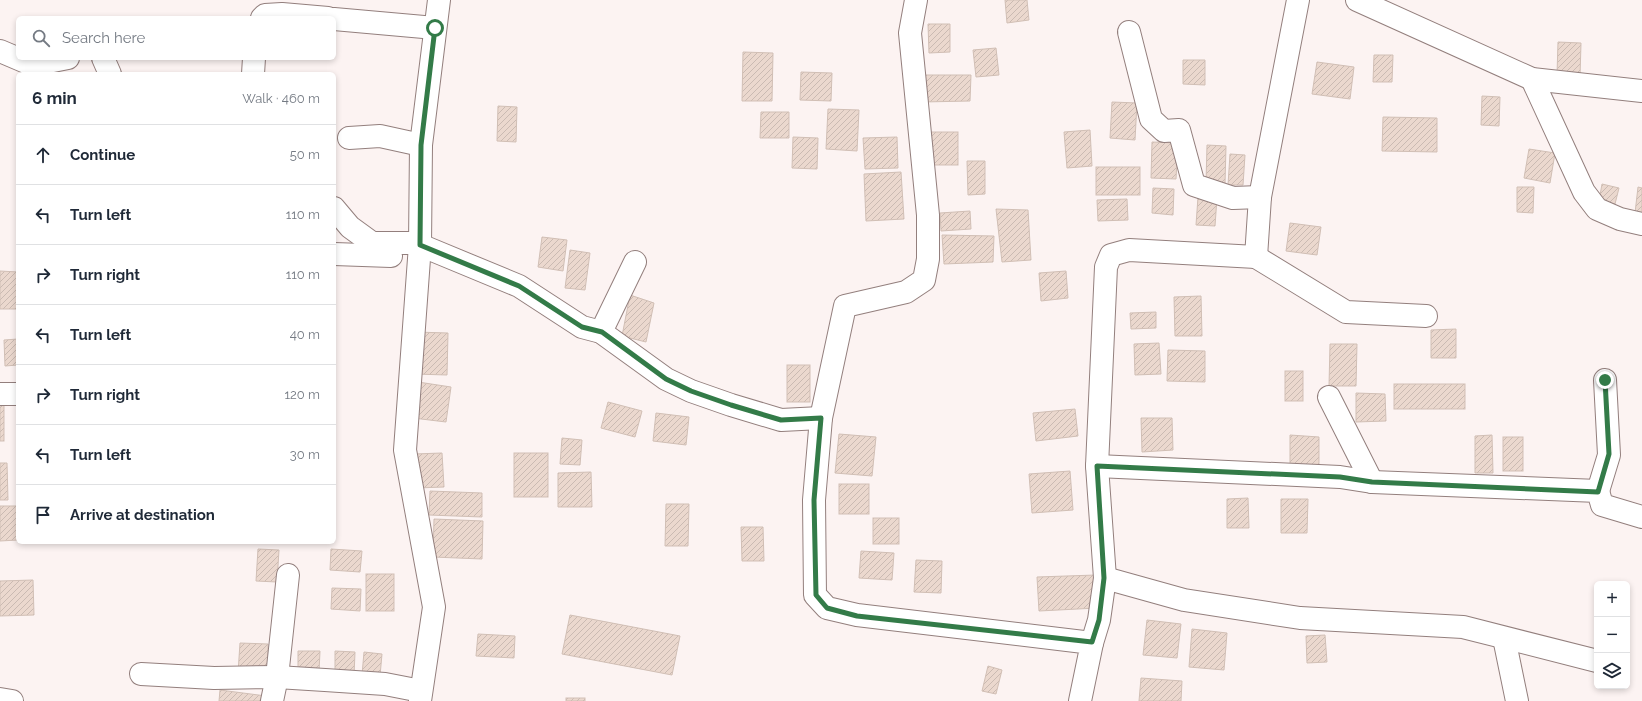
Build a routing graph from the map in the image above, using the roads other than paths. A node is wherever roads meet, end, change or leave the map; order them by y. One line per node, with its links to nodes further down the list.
1 (439, 0): 8 (street)
2 (916, 0): 35 (street)
3 (1298, 0): 22 (street)
4 (1361, 0): 18 (street)
5 (263, 16): 6 (street)
6 (305, 16)
7 (336, 18): 8 (street)
8 (435, 28): 21 (street)
9 (1129, 32): 22 (street)
10 (0, 51): 11 (street)
11 (16, 58)
12 (21, 60): 13 (street)
13 (58, 60)
14 (104, 60): 16 (street)
15 (254, 60): 17 (street)
16 (109, 72)
17 (253, 72)
18 (1532, 79): 19 (street); 24 (street)
19 (1642, 91)
20 (349, 138): 21 (street)
21 (421, 145): 25 (street)
22 (1260, 198): 27 (street)
23 (336, 210): 25 (street)
24 (1642, 224)
25 (419, 248): 26 (street); 30 (street); 47 (street)
26 (336, 254)
27 (1256, 257): 29 (street); 36 (street)
28 (635, 262): 30 (street)
29 (1426, 316)
30 (602, 332): 35 (street)
31 (1605, 380): 38 (street)
32 (0, 394): 33 (street)
33 (16, 394)
34 (1329, 397): 37 (street)
35 (821, 418): 43 (street)
36 (1097, 466): 37 (street); 41 (street)
37 (1372, 482): 38 (street)
38 (1598, 492): 39 (street)
39 (1642, 517)
40 (288, 575): 46 (street)
41 (1104, 578): 42 (street); 43 (street)
42 (1504, 638): 44 (street); 52 (street)
43 (1092, 642): 51 (street)
44 (1594, 660)
45 (141, 674): 46 (street)
46 (277, 677): 47 (street); 50 (street)
47 (420, 696)
48 (0, 699): 49 (street)
49 (12, 701)
50 (272, 701)
51 (1080, 701)
52 (1517, 701)

